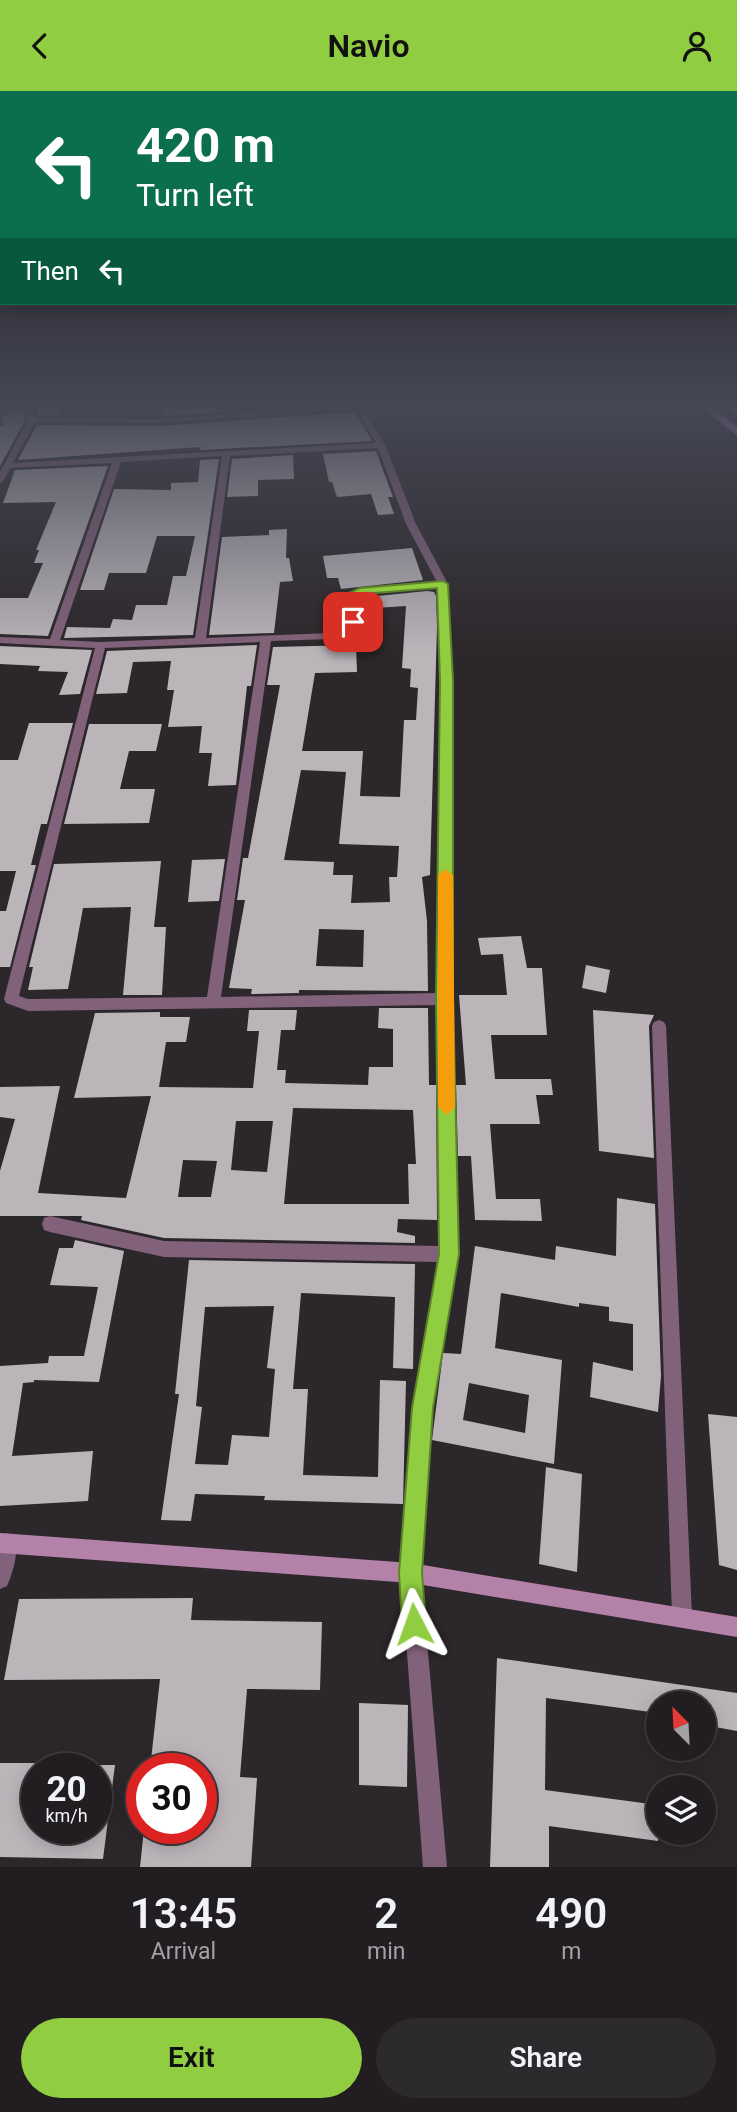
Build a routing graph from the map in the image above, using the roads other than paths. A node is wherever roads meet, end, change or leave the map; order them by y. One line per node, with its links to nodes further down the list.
1 (108, 487): 8 (street)
2 (222, 487): 7 (street)
3 (397, 487): 4 (street)
4 (443, 584): 5 (street); 10 (street)
5 (266, 639): 7 (street); 11 (street)
6 (0, 640): 8 (street)
7 (200, 641): 9 (street)
8 (54, 643): 9 (street)
9 (101, 645): 11 (street)
10 (444, 999): 11 (street); 14 (street)
11 (213, 1002)
12 (659, 1026): 18 (street)
13 (50, 1224): 14 (street)
14 (449, 1254): 16 (street)
15 (3, 1543): 16 (main road); 17 (street)
16 (411, 1573): 18 (main road); 20 (street)
17 (0, 1579)
18 (682, 1616): 19 (main road)
19 (737, 1627)
20 (435, 1867)

